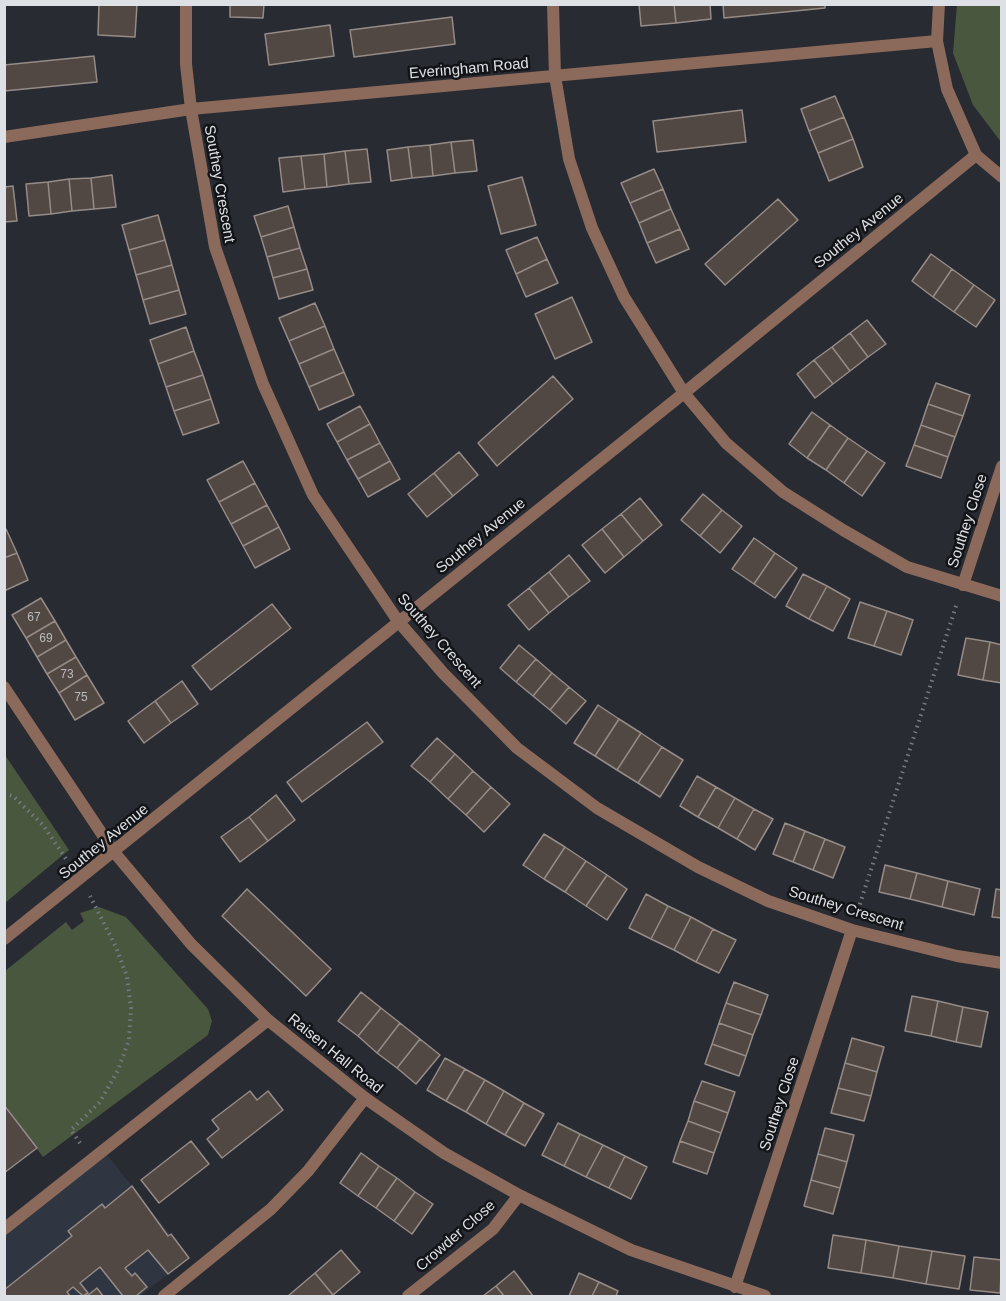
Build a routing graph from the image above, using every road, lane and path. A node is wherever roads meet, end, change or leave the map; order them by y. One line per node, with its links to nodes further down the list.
1 (186, 4): 6 (street, Southey Crescent)
2 (553, 4): 5 (street)
3 (939, 4): 4 (street)
4 (937, 41): 5 (street, Everingham Road); 8 (street)
5 (555, 76): 6 (street, Everingham Road); 10 (street)
6 (191, 109): 7 (street, Everingham Road); 14 (street, Southey Crescent)
7 (4, 137)
8 (976, 155): 9 (street); 10 (street, Southey Avenue)
9 (1002, 177)
10 (684, 393): 12 (street); 14 (street, Southey Avenue)
11 (1002, 466): 12 (street, Southey Close)
12 (963, 585): 13 (street); 19 (path)
13 (1002, 596)
14 (398, 621): 17 (street, Southey Avenue); 19 (street, Southey Crescent)
15 (4, 687): 17 (street, Raisen Hall Road)
16 (4, 794): 18 (path)
17 (114, 852): 18 (street, Southey Avenue); 22 (street, Raisen Hall Road)
18 (81, 880): 20 (street, Southey Avenue); 24 (path)
19 (852, 930): 21 (street, Southey Crescent); 27 (street, Southey Close)
20 (4, 939)
21 (1002, 963)
22 (268, 1020): 23 (street, Raisen Hall Road); 24 (street)
23 (365, 1098): 25 (street, Raisen Hall Road); 28 (street)
24 (92, 1160): 26 (street)
25 (519, 1195): 27 (street, Raisen Hall Road); 29 (street, Crowder Close)
26 (4, 1229)
27 (735, 1287): 30 (street, Raisen Hall Road)
28 (164, 1296)
29 (408, 1296)
30 (765, 1296)

